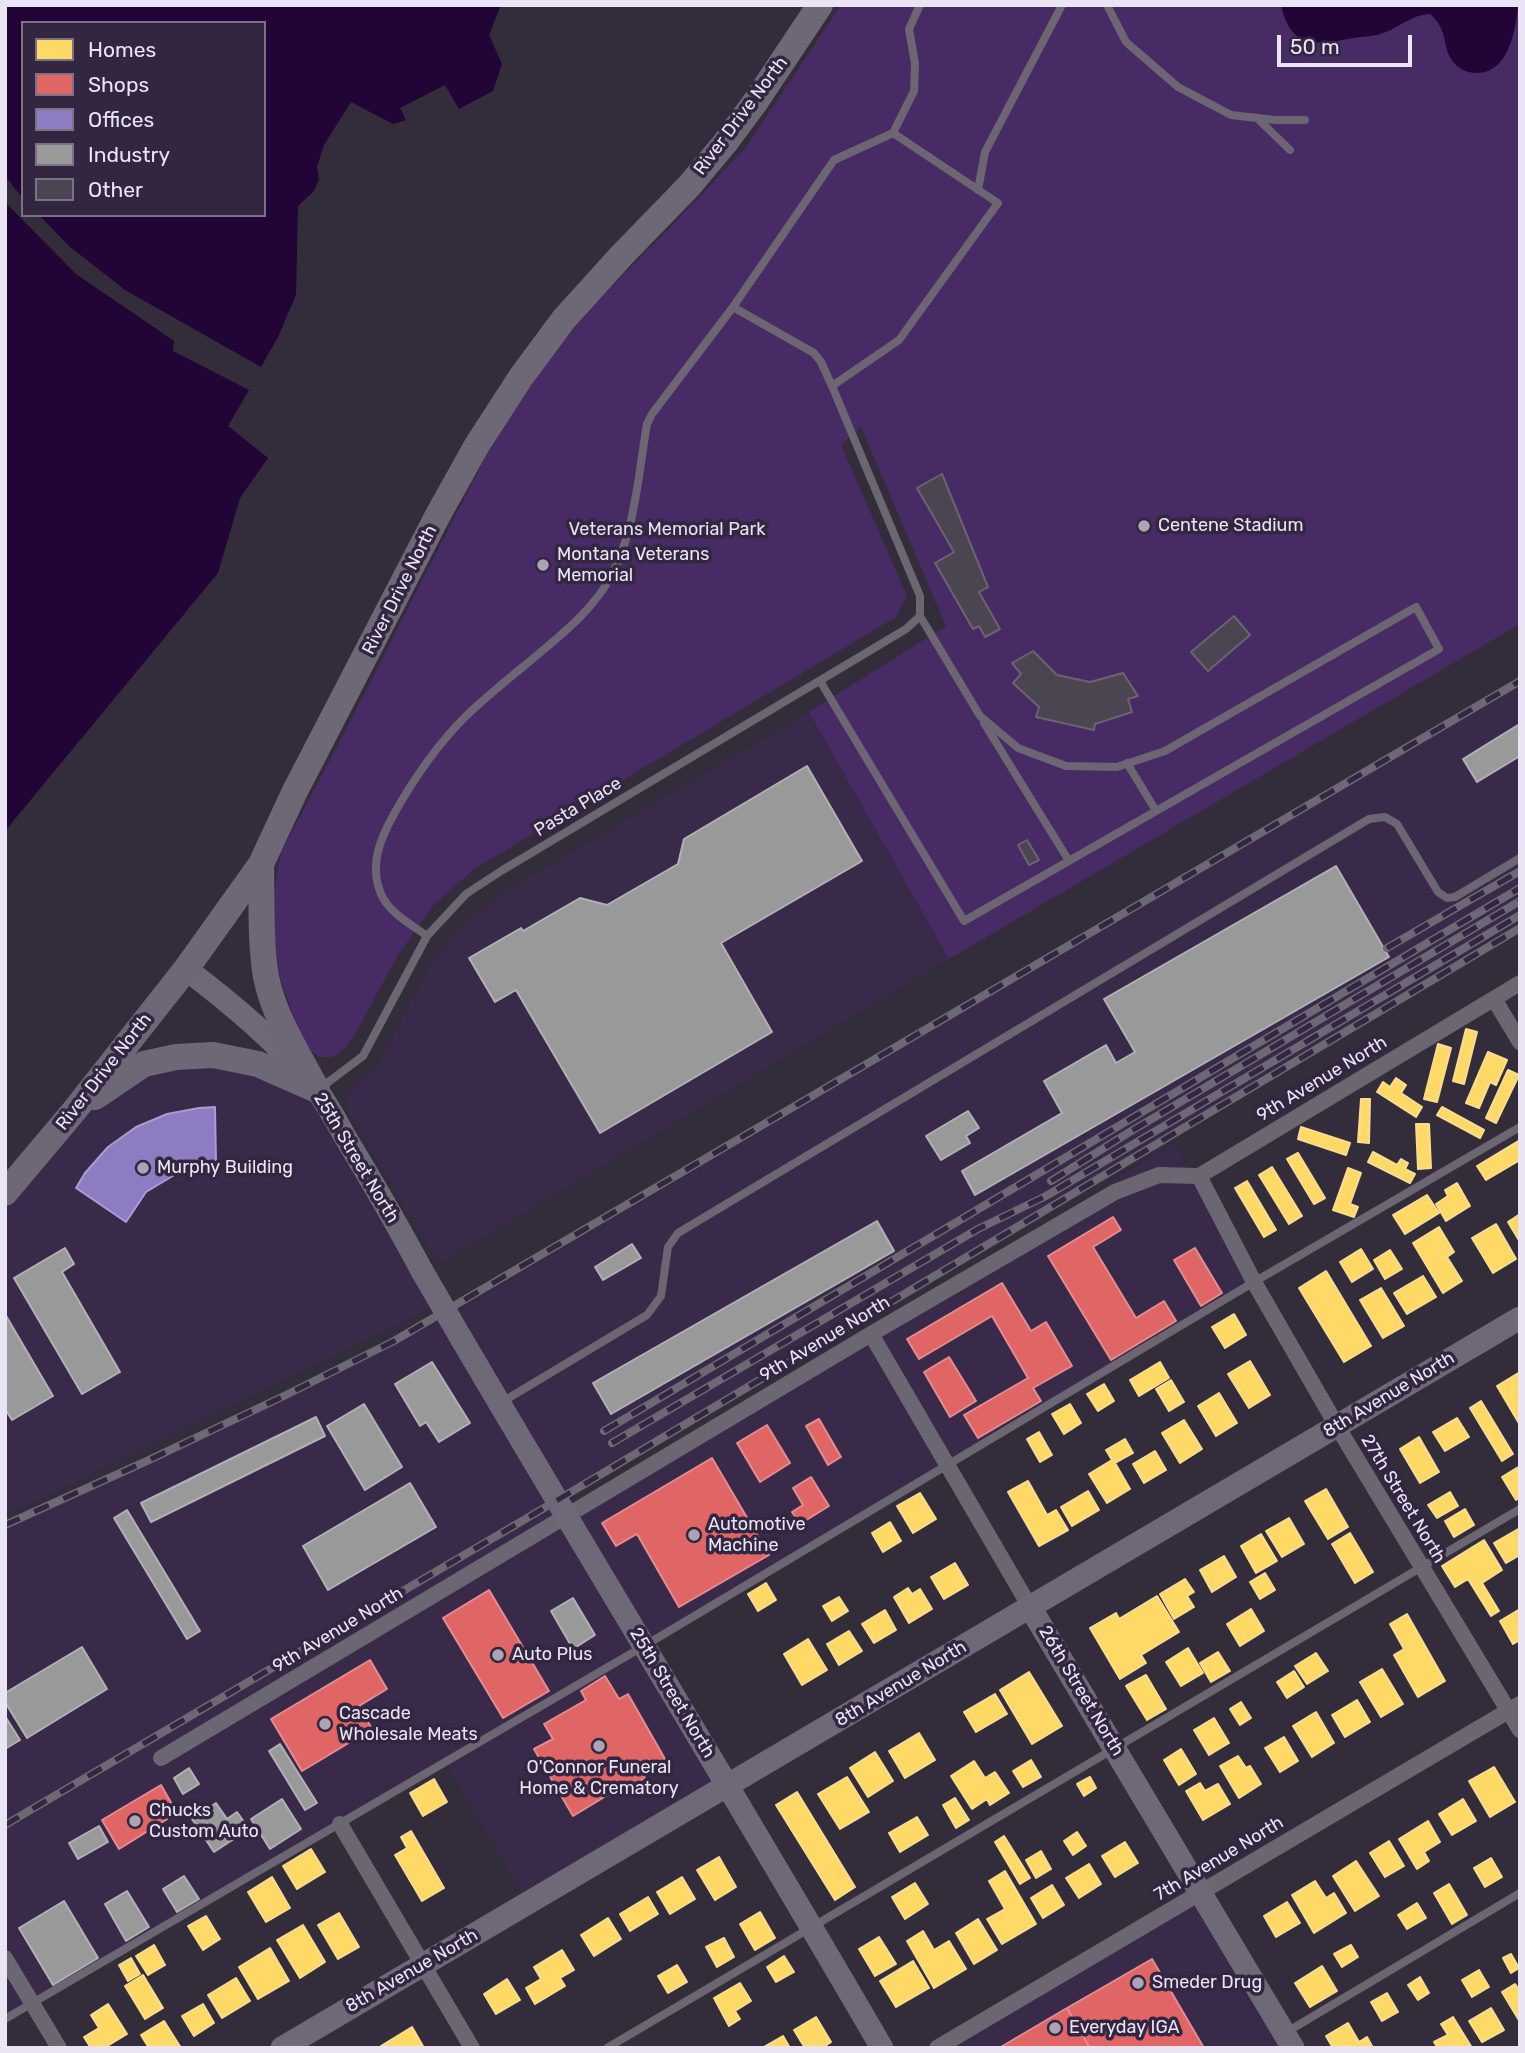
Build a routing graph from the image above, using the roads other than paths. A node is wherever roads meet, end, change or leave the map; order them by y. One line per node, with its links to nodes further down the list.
1 (820, 5): 19 (main road, River Drive North)
2 (920, 5): 7 (lane)
3 (1062, 5): 9 (lane)
4 (1107, 5): 5 (lane)
5 (1257, 118): 6 (lane); 8 (lane)
6 (1305, 120)
7 (892, 133): 9 (lane); 10 (lane)
8 (1290, 150)
9 (978, 190): 11 (lane)
10 (733, 307): 11 (lane); 20 (lane)
11 (832, 386): 12 (lane)
12 (920, 617): 13 (lane, Pasta Place); 14 (lane)
13 (820, 681): 18 (lane); 20 (lane, Pasta Place)
14 (980, 716): 15 (lane); 18 (lane)
15 (1127, 764): 16 (lane); 16 (lane)
16 (1156, 811): 18 (lane)
17 (1520, 858): 33 (lane)
18 (1069, 861)
19 (261, 864): 21 (main road, River Drive North); 25 (main road)
20 (427, 936): 25 (lane, Pasta Place)
21 (186, 969): 25 (street, 25th Street North); 26 (main road, River Drive North)
22 (1520, 982): 23 (street, 9th Avenue North)
23 (1493, 999): 24 (street); 28 (street, 9th Avenue North)
24 (1520, 1042)
25 (317, 1090): 26 (main road); 33 (street, 25th Street North, bridge)
26 (74, 1111): 29 (main road, River Drive North)
27 (1520, 1127): 30 (lane)
28 (1199, 1176): 30 (street, 27th Street North); 32 (street, 9th Avenue North)
29 (5, 1193)
30 (1255, 1282): 34 (street, 27th Street North); 35 (lane)
31 (1520, 1318): 34 (street, 8th Avenue North)
32 (870, 1334): 35 (street, 26th Street North); 37 (street, 9th Avenue North)
33 (499, 1404): 37 (street, 25th Street North)
34 (1337, 1426): 38 (street, 27th Street North); 39 (street, 8th Avenue North)
35 (947, 1467): 39 (street, 26th Street North); 40 (lane)
36 (1520, 1508): 38 (lane)
37 (566, 1516): 40 (street, 25th Street North); 44 (street, 9th Avenue North)
38 (1422, 1567): 41 (street, 27th Street North); 43 (lane)
39 (1030, 1607): 43 (street, 26th Street North); 45 (street, 8th Avenue North)
40 (644, 1646): 45 (street, 25th Street North); 46 (lane)
41 (1514, 1707): 42 (street, 27th Street North); 47 (street, 7th Avenue North)
42 (1520, 1730)
43 (1116, 1748): 47 (street, 26th Street North); 49 (lane)
44 (161, 1758)
45 (727, 1787): 49 (street, 25th Street North); 51 (street, 8th Avenue North)
46 (340, 1824): 51 (street); 52 (lane)
47 (1199, 1892): 54 (street, 26th Street North); 60 (street, 7th Avenue North)
48 (1520, 1893): 54 (lane)
49 (812, 1926): 58 (lane); 59 (street, 25th Street North)
50 (5, 1958): 52 (street)
51 (422, 1965): 56 (street, 8th Avenue North); 57 (street)
52 (32, 2003): 53 (lane); 55 (street)
53 (5, 2019)
54 (1289, 2040)
55 (59, 2048)
56 (282, 2048)
57 (472, 2048)
58 (607, 2048)
59 (883, 2048)
60 (937, 2048)

